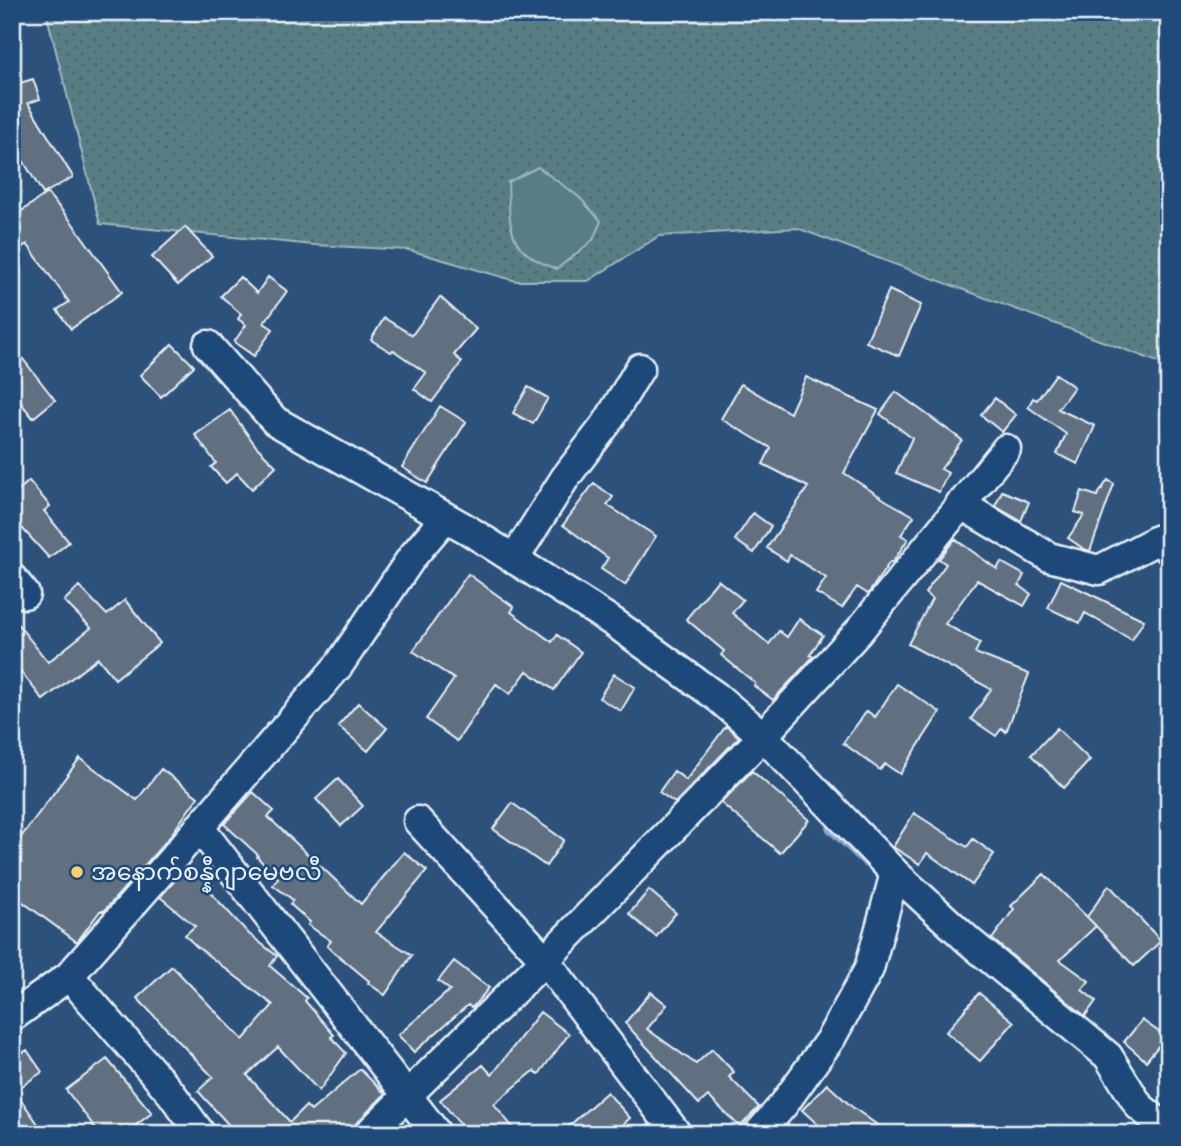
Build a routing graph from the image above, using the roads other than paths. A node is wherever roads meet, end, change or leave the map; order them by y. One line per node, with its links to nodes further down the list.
1 (208, 345): 5 (street)
2 (640, 369): 7 (street)
3 (1006, 449): 4 (street)
4 (960, 504): 6 (street); 8 (street)
5 (445, 517): 7 (street); 10 (street)
6 (1169, 551)
7 (514, 559): 8 (street)
8 (763, 736): 11 (street); 12 (street)
9 (418, 821): 12 (street)
10 (199, 827): 13 (street); 15 (street)
11 (895, 873): 16 (street); 21 (street)
12 (545, 960): 15 (street); 20 (street)
13 (69, 976): 14 (street); 17 (street)
14 (12, 1017)
15 (407, 1097): 18 (street); 19 (street)
16 (1169, 1131)
17 (201, 1134)
18 (368, 1134)
19 (437, 1134)
20 (677, 1134)
21 (758, 1134)

